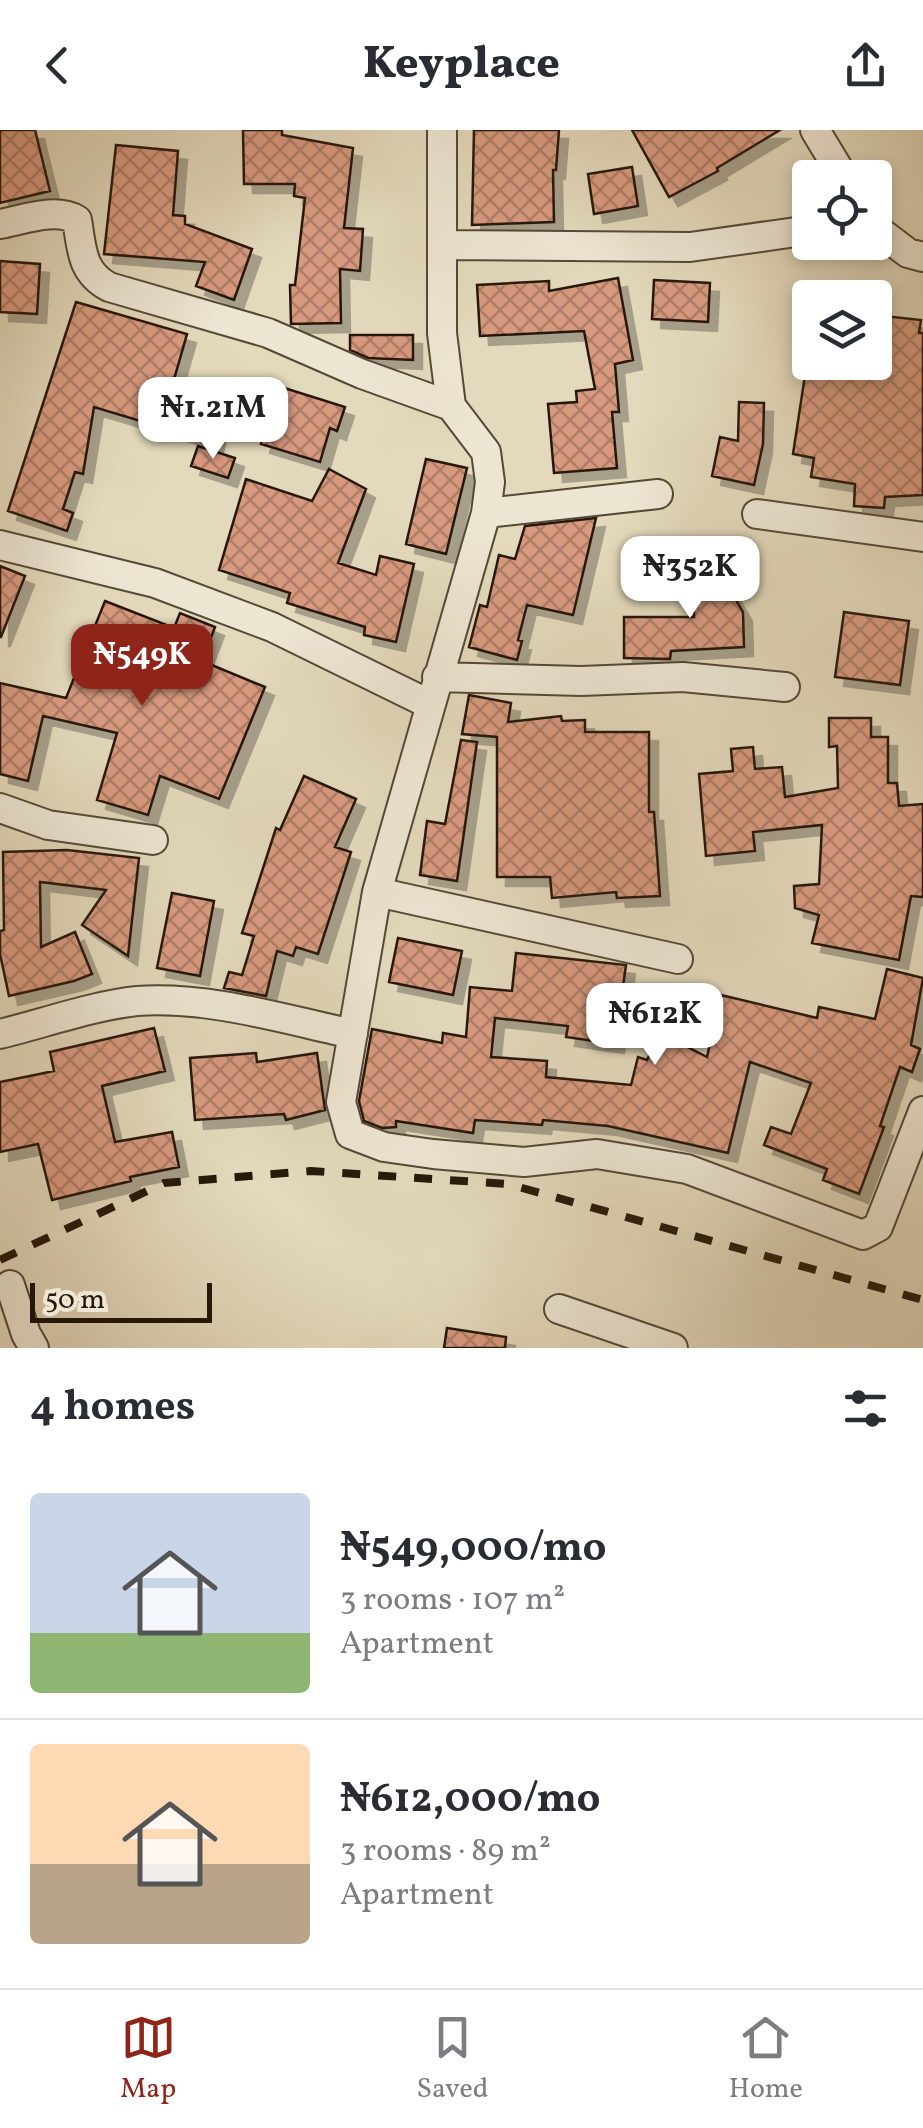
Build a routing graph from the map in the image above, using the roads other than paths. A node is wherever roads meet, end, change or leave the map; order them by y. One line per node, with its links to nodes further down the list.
1 (442, 130): 7 (street)
2 (815, 130): 3 (street)
3 (833, 160)
4 (0, 224): 9 (street)
5 (792, 233): 7 (street)
6 (892, 240): 8 (street)
7 (444, 245): 9 (street)
8 (923, 257)
9 (451, 406): 11 (street)
10 (658, 494): 11 (street)
11 (486, 513): 15 (street)
12 (757, 514): 13 (street)
13 (923, 537)
14 (0, 545): 17 (street)
15 (437, 677): 16 (street); 17 (street)
16 (785, 687)
17 (429, 704): 20 (street)
18 (0, 808): 19 (street)
19 (154, 840)
20 (377, 892): 21 (street); 23 (street)
21 (678, 959)
22 (0, 1034): 23 (street)
23 (352, 1034): 24 (street)
24 (923, 1111)
25 (0, 1303): 27 (street)
26 (559, 1309): 28 (street)
27 (34, 1348)
28 (673, 1348)

